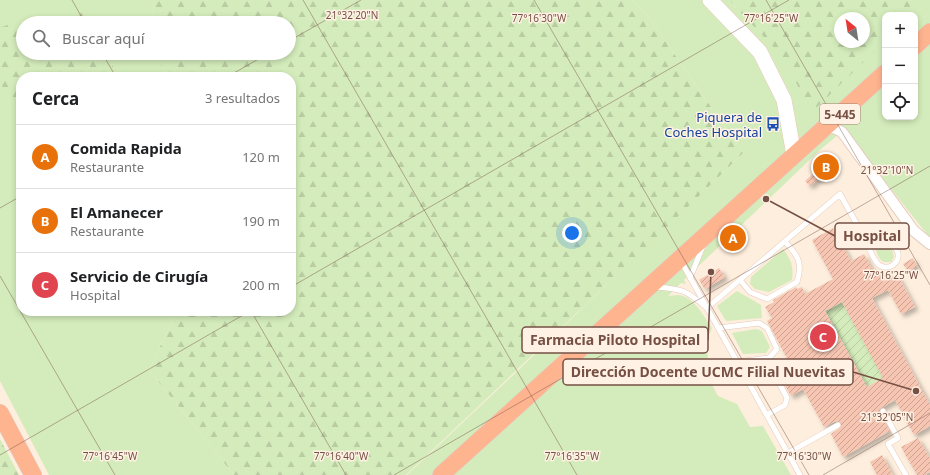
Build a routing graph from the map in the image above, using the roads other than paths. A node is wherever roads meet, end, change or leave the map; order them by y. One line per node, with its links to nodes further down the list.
1 (710, 0): 6 (main road)
2 (930, 32): 3 (highway)
3 (918, 43)
4 (882, 76): 5 (highway, 5-445)
5 (823, 129): 6 (highway, 5-445); 12 (street)
6 (794, 155): 7 (lane); 8 (lane); 10 (highway, 5-445)
7 (776, 163)
8 (760, 194)
9 (864, 237): 9 (lane); 11 (lane)
10 (708, 238): 13 (lane); 13 (lane); 14 (highway, 5-445)
11 (785, 242): 16 (lane); 16 (lane)
12 (930, 244)
13 (702, 249): 15 (lane)
14 (680, 258): 15 (lane); 17 (highway, 5-445)
15 (690, 278): 18 (lane)
16 (740, 280): 18 (lane)
17 (643, 288): 18 (lane); 28 (highway, 5-445)
18 (707, 308): 19 (lane)
19 (718, 328): 20 (lane); 20 (lane)
20 (737, 362): 21 (lane)
21 (741, 368): 24 (lane); 24 (lane)
22 (883, 411): 30 (lane)
23 (0, 414): 27 (highway)
24 (767, 415): 26 (lane)
25 (838, 425): 26 (lane)
26 (788, 453): 29 (lane)
27 (33, 475)
28 (441, 475)
29 (800, 475)
30 (906, 475)

